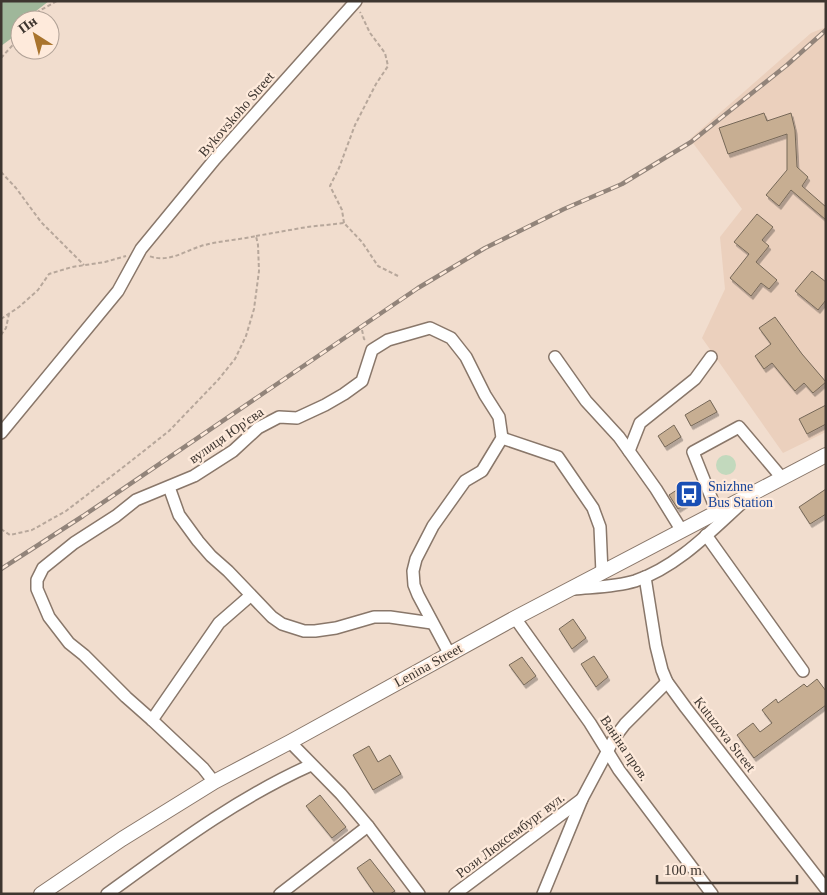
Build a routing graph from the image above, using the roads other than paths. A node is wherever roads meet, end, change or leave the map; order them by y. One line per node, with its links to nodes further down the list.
1 (355, 1): 4 (street, Bykovskoho Street)
2 (555, 357): 6 (street)
3 (711, 357): 6 (street)
4 (1, 433)
5 (502, 438): 9 (street, вулиця Юр'єва); 14 (street); 19 (street)
6 (629, 451): 12 (street)
7 (826, 455): 8 (main road, Lenina Street)
8 (782, 478): 10 (main road, Lenina Street); 11 (street)
9 (169, 487): 17 (street); 23 (street, вулиця Юр'єва)
10 (754, 493): 11 (main road, Lenina Street); 13 (street)
11 (717, 512): 12 (main road, Lenina Street)
12 (682, 531): 14 (main road, Lenina Street)
13 (706, 535): 15 (street); 21 (street)
14 (602, 573): 16 (main road, Lenina Street)
15 (645, 577): 16 (street); 22 (street, Kutuzova Street)
16 (569, 590): 18 (main road, Lenina Street)
17 (250, 596): 19 (street); 23 (street)
18 (515, 618): 20 (main road, Lenina Street); 25 (street, Ваніна пров.)
19 (432, 623): 20 (street)
20 (449, 653): 24 (main road, Lenina Street)
21 (803, 671)
22 (667, 682): 25 (street); 30 (street, Kutuzova Street)
23 (152, 720): 27 (street)
24 (290, 742): 26 (street); 27 (main road, Lenina Street)
25 (607, 752): 28 (street); 37 (street, Ваніна пров.)
26 (311, 764): 29 (street); 32 (street)
27 (214, 782): 31 (main road, Lenina Street)
28 (582, 799): 35 (street, Рози Люксембург вул.); 36 (street)
29 (368, 826): 33 (street); 34 (street)
30 (826, 889)
31 (41, 894)
32 (107, 894)
33 (280, 894)
34 (419, 894)
35 (455, 894)
36 (543, 894)
37 (712, 894)

